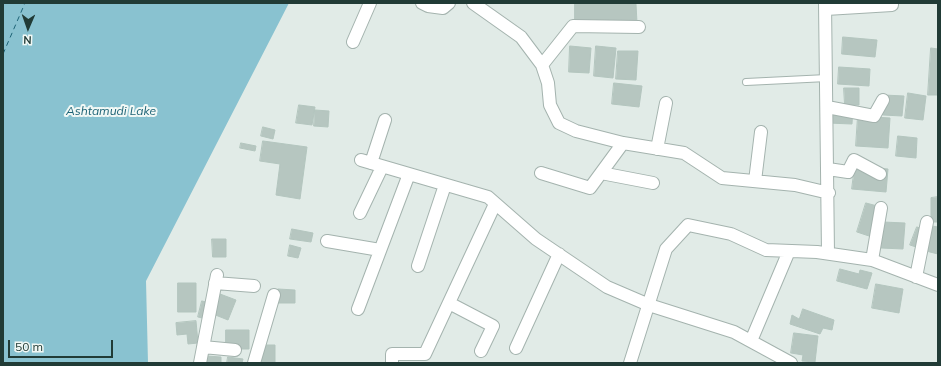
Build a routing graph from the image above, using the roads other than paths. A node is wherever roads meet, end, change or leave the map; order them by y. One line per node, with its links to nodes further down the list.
1 (370, 3): 8 (street)
2 (422, 3): 3 (street)
3 (449, 3)
4 (473, 3): 9 (street)
5 (892, 3): 6 (street)
6 (825, 6): 10 (street)
7 (639, 28): 9 (street)
8 (353, 42)
9 (542, 65): 17 (street)
10 (827, 78): 11 (lane); 14 (street)
11 (746, 82)
12 (883, 100): 14 (street)
13 (666, 103): 18 (street)
14 (827, 107): 20 (street)
15 (385, 120): 19 (street)
16 (761, 132): 25 (street)
17 (623, 143): 18 (street); 22 (street)
18 (657, 149): 25 (street)
19 (372, 163): 23 (street); 31 (street)
20 (828, 169): 24 (street); 28 (street)
21 (541, 173): 22 (street)
22 (601, 173): 26 (street)
23 (409, 174): 27 (street); 34 (street)
24 (880, 174)
25 (755, 181): 28 (street)
26 (653, 183)
27 (445, 185): 29 (street); 39 (street)
28 (828, 192): 36 (street)
29 (496, 204): 37 (street); 44 (street)
30 (881, 208): 38 (street)
31 (360, 213)
32 (927, 222): 40 (street)
33 (327, 241): 34 (street)
34 (380, 250): 46 (street)
35 (789, 251): 36 (street); 45 (street); 47 (street)
36 (828, 253): 38 (street)
37 (559, 254): 45 (street); 49 (street)
38 (872, 260): 40 (street)
39 (418, 266)
40 (916, 277): 41 (street)
41 (938, 285)
42 (254, 286): 48 (street)
43 (274, 295): 53 (street)
44 (449, 303): 51 (street); 54 (street)
45 (649, 305): 47 (street); 55 (street)
46 (358, 309)
47 (751, 341): 56 (street)
48 (203, 347): 50 (street); 52 (street)
49 (516, 348)
50 (235, 350)
51 (481, 351)
52 (200, 363)
53 (254, 363)
54 (392, 363)
55 (630, 363)
56 (791, 363)

